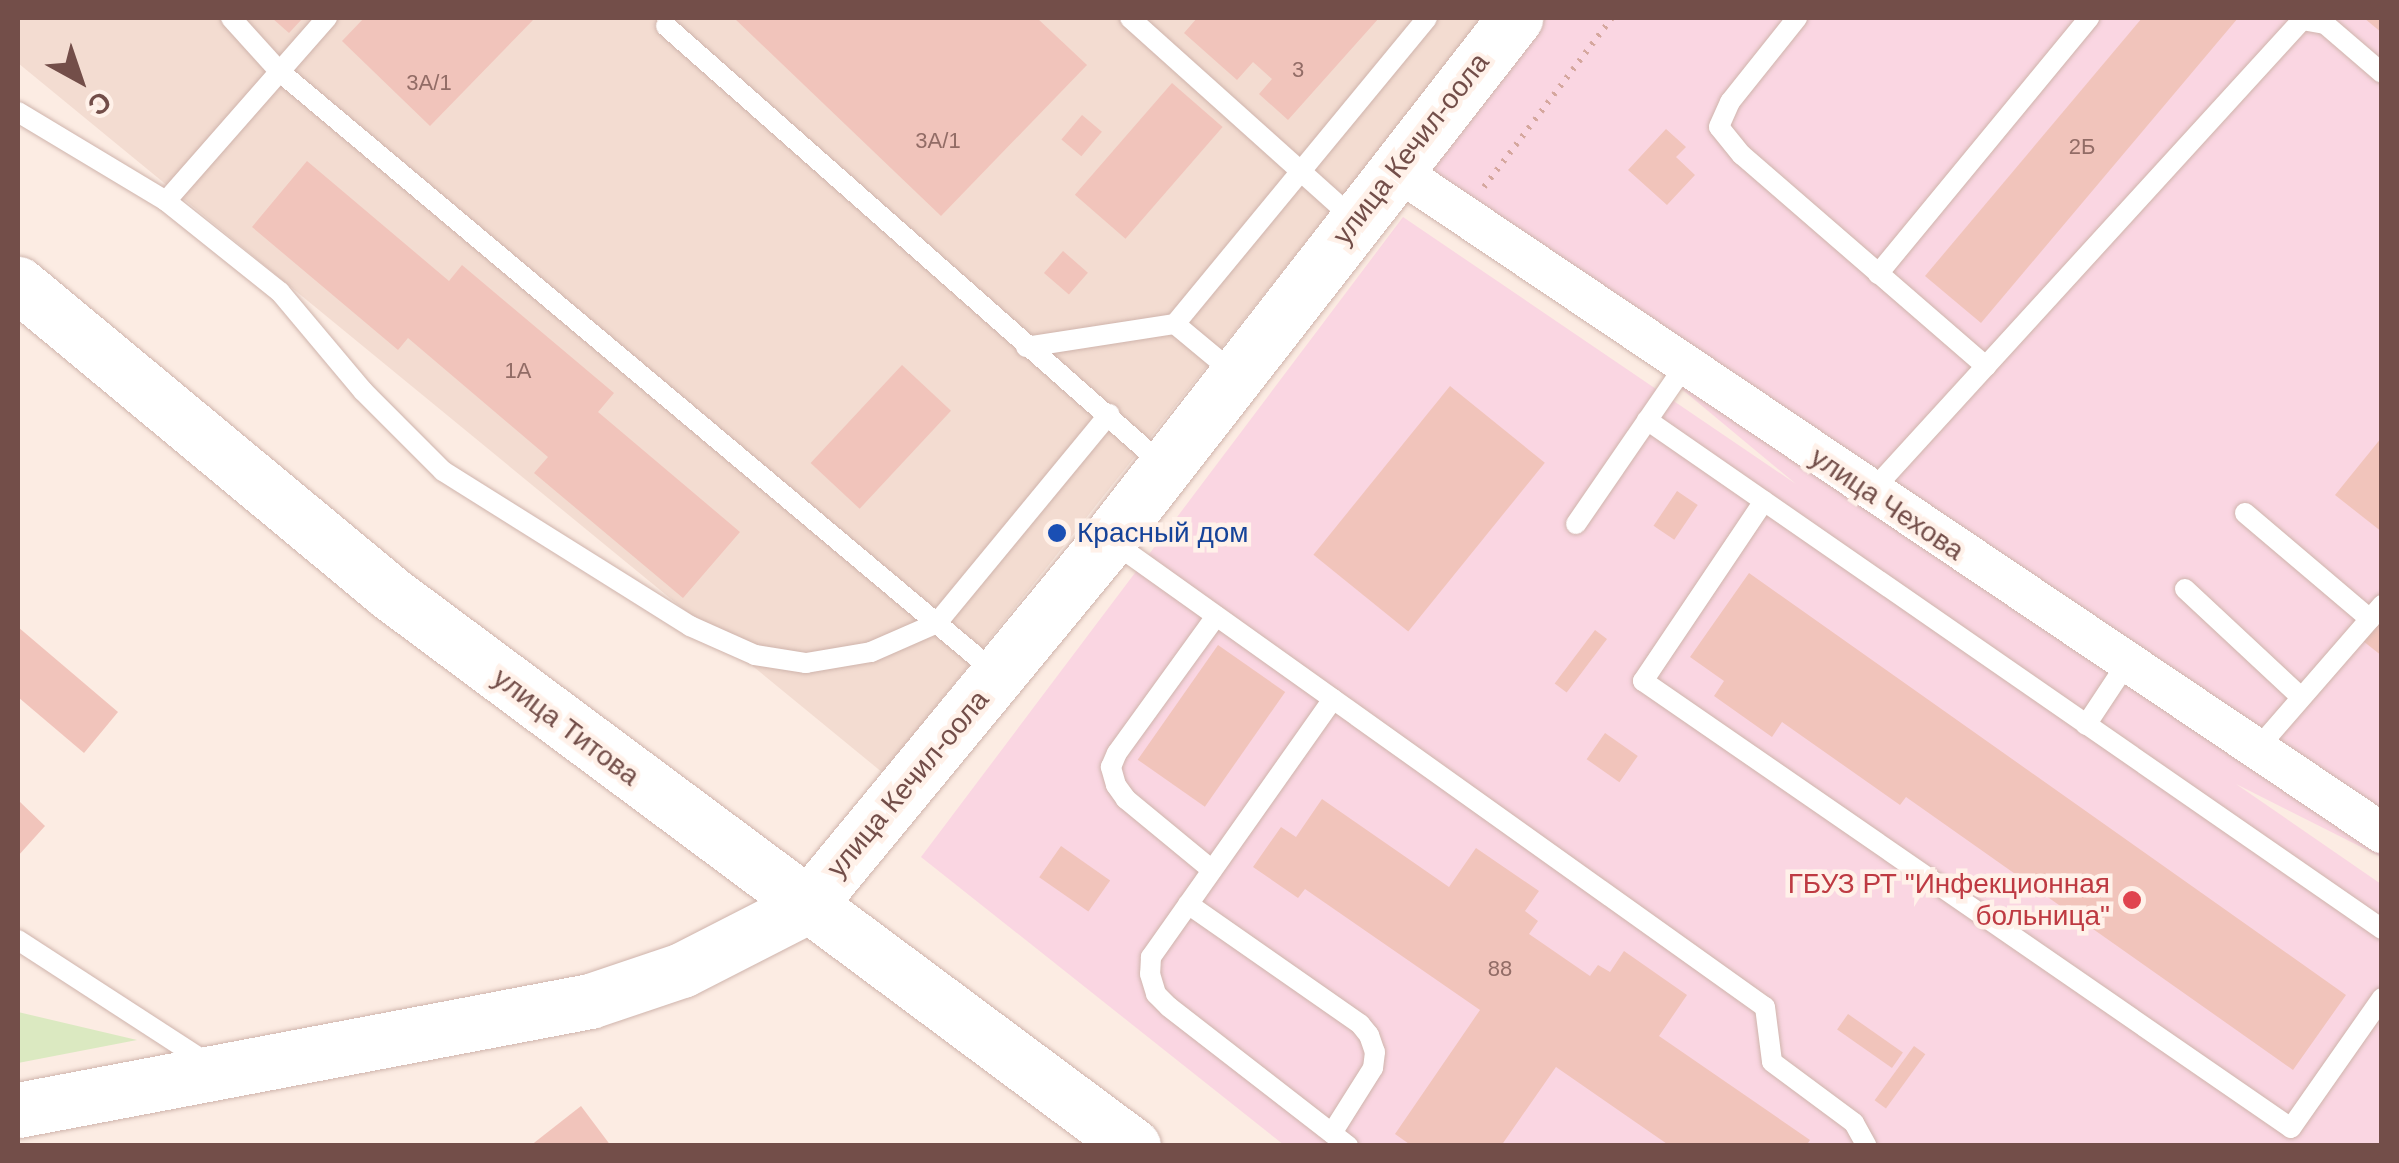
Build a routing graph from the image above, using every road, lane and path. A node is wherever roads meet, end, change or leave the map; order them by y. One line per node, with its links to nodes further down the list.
1 (231, 18): 10 (lane)
2 (327, 18): 10 (lane)
3 (1130, 18): 14 (lane)
4 (1427, 18): 14 (lane)
5 (1515, 18): 13 (street, улица Кечил-оола)
6 (1612, 18): 16 (path)
7 (1797, 18): 18 (lane)
8 (2089, 18): 18 (lane)
9 (666, 26): 21 (lane)
10 (279, 71): 15 (lane); 36 (lane)
11 (2382, 73): 22 (lane)
12 (18, 112): 15 (lane)
13 (1395, 170): 16 (street, улица Чехова); 17 (street, улица Кечил-оола)
14 (1300, 172): 17 (lane); 20 (lane)
15 (166, 201): 36 (lane)
16 (1462, 216): 23 (street, улица Чехова)
17 (1354, 219): 24 (street, улица Кечил-оола)
18 (1878, 274): 22 (lane)
19 (18, 284): 46 (street, улица Титова)
20 (1175, 324): 21 (lane); 24 (lane)
21 (1026, 347): 25 (lane)
22 (1986, 366): 28 (lane)
23 (1684, 368): 26 (lane); 28 (street, улица Чехова)
24 (1236, 374): 27 (street, улица Кечил-оола)
25 (1110, 414): 27 (lane); 36 (lane)
26 (1648, 420): 29 (lane); 31 (lane)
27 (1165, 466): 32 (street, улица Кечил-оола)
28 (1870, 493): 37 (street, улица Чехова)
29 (1764, 501): 41 (lane); 49 (lane)
30 (2245, 513): 34 (lane)
31 (1576, 524)
32 (1108, 539): 35 (lane); 38 (street, улица Кечил-оола)
33 (2185, 589): 39 (lane)
34 (2376, 612): 39 (lane)
35 (1216, 616): 40 (lane); 44 (lane)
36 (936, 623): 38 (lane)
37 (2127, 662): 41 (lane); 42 (street, улица Чехова)
38 (998, 676): 46 (street, улица Кечил-оола)
39 (2301, 697): 42 (lane)
40 (1333, 699): 44 (lane); 54 (lane)
41 (2086, 724): 47 (lane)
42 (2257, 749): 43 (street, улица Чехова)
43 (2382, 834)
44 (1212, 870): 45 (lane)
45 (1188, 904): 52 (lane); 52 (lane)
46 (807, 906): 50 (street, улица Кечил-оола); 53 (street, улица Титова)
47 (2382, 929)
48 (18, 940): 50 (lane)
49 (2382, 998)
50 (220, 1072): 51 (street, улица Кечил-оола)
51 (18, 1110)
52 (1340, 1139)
53 (1133, 1146)
54 (1867, 1146)

